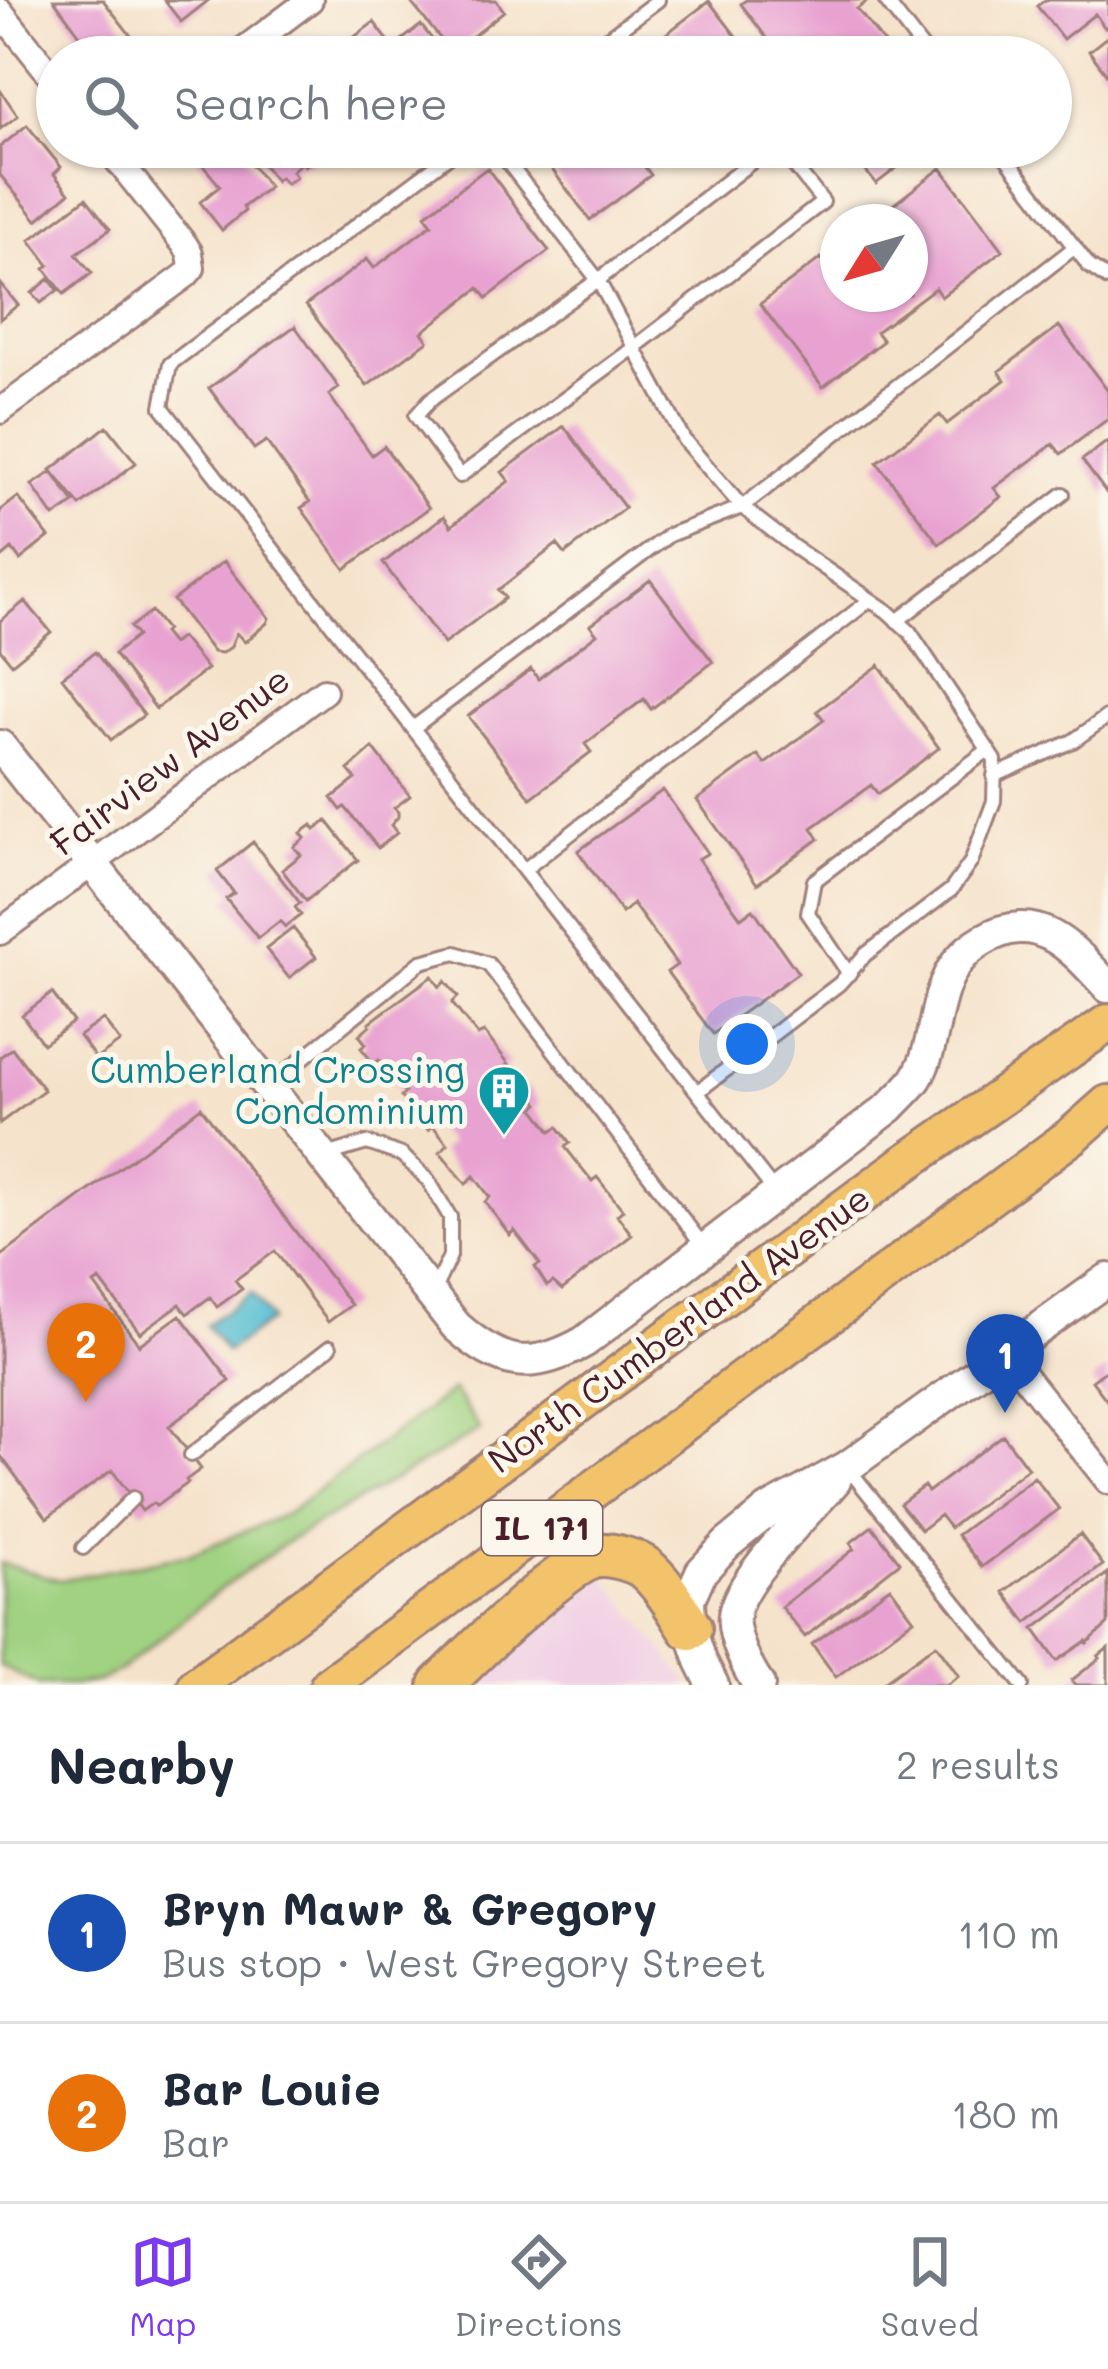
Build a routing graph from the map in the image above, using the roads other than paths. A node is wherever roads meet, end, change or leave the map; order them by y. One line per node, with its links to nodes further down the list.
1 (310, 0): 5 (street)
2 (658, 0): 6 (lane)
3 (885, 0): 7 (lane)
4 (0, 11): 8 (street)
5 (262, 36)
6 (610, 36)
7 (913, 36)
8 (36, 56)
9 (126, 168): 19 (street)
10 (433, 168): 26 (lane)
11 (512, 168): 17 (lane)
12 (747, 168): 17 (lane)
13 (793, 168): 18 (lane)
14 (1014, 168): 15 (lane)
15 (1075, 248): 16 (lane); 21 (lane)
16 (1108, 279)
17 (598, 280): 18 (lane); 18 (lane)
18 (635, 347): 21 (lane)
19 (0, 411)
20 (1063, 494): 23 (lane)
21 (742, 507): 22 (lane); 26 (lane)
22 (870, 600): 23 (lane); 31 (lane)
23 (897, 621): 28 (lane)
24 (324, 691): 30 (street, Fairview Avenue)
25 (1108, 716): 29 (lane)
26 (412, 728): 31 (lane)
27 (0, 746): 30 (street)
28 (988, 750): 29 (lane); 33 (lane)
29 (994, 776): 33 (lane)
30 (93, 864): 32 (street, Fairview Avenue); 36 (street)
31 (524, 870): 37 (lane)
32 (0, 932)
33 (849, 974): 37 (lane)
34 (1108, 987): 40 (street)
35 (1108, 1023): 52 (main road, North Cumberland Avenue / IL 171)
36 (268, 1087): 39 (street); 41 (lane)
37 (697, 1092): 40 (lane)
38 (1108, 1104): 53 (main road, IL 171)
39 (323, 1156): 43 (street); 43 (lane)
40 (777, 1194): 41 (street)
41 (705, 1249): 43 (street)
42 (1108, 1279): 45 (street)
43 (432, 1294)
44 (330, 1347): 46 (lane)
45 (1006, 1353): 47 (street); 48 (street)
46 (191, 1455)
47 (848, 1466): 51 (street); 56 (street); 57 (lane)
48 (1108, 1481)
49 (133, 1498): 50 (lane)
50 (83, 1548)
51 (690, 1628): 54 (highway); 55 (street)
52 (197, 1685)
53 (328, 1685)
54 (440, 1685)
55 (713, 1685)
56 (759, 1685)
57 (1022, 1685)

